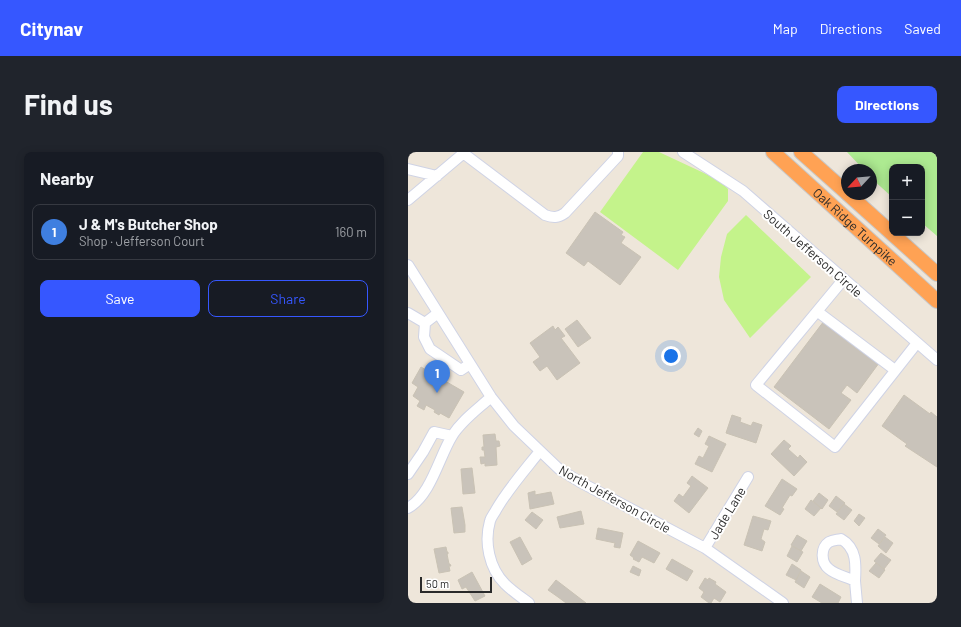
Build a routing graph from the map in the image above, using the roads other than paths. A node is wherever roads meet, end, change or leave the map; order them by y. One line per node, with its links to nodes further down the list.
1 (683, 152): 13 (street, South Jefferson Circle)
2 (773, 152): 14 (highway, Oak Ridge Turnpike)
3 (801, 152): 8 (highway, Oak Ridge Turnpike)
4 (464, 153): 5 (street); 7 (street)
5 (618, 154)
6 (408, 169): 7 (street)
7 (437, 176): 9 (street)
8 (841, 189)
9 (408, 200)
10 (854, 200): 12 (highway, Oak Ridge Turnpike)
11 (408, 265): 17 (street, North Jefferson Circle)
12 (937, 274)
13 (844, 280): 16 (street); 19 (street, South Jefferson Circle)
14 (937, 301)
15 (408, 312): 18 (street)
16 (818, 312): 22 (street); 22 (street)
17 (438, 313): 18 (street); 21 (street, North Jefferson Circle)
18 (425, 323): 21 (street)
19 (917, 343): 20 (street, South Jefferson Circle); 22 (street)
20 (937, 360)
21 (470, 364): 23 (street, North Jefferson Circle)
22 (896, 370)
23 (491, 397): 24 (street); 25 (street, North Jefferson Circle)
24 (452, 436): 26 (street); 28 (street)
25 (540, 451): 29 (street, North Jefferson Circle); 31 (street)
26 (408, 474)
27 (748, 477): 29 (street, Jade Lane)
28 (408, 508)
29 (705, 548): 32 (street, North Jefferson Circle)
30 (855, 581): 33 (street)
31 (529, 603)
32 (783, 603)
33 (857, 603)

